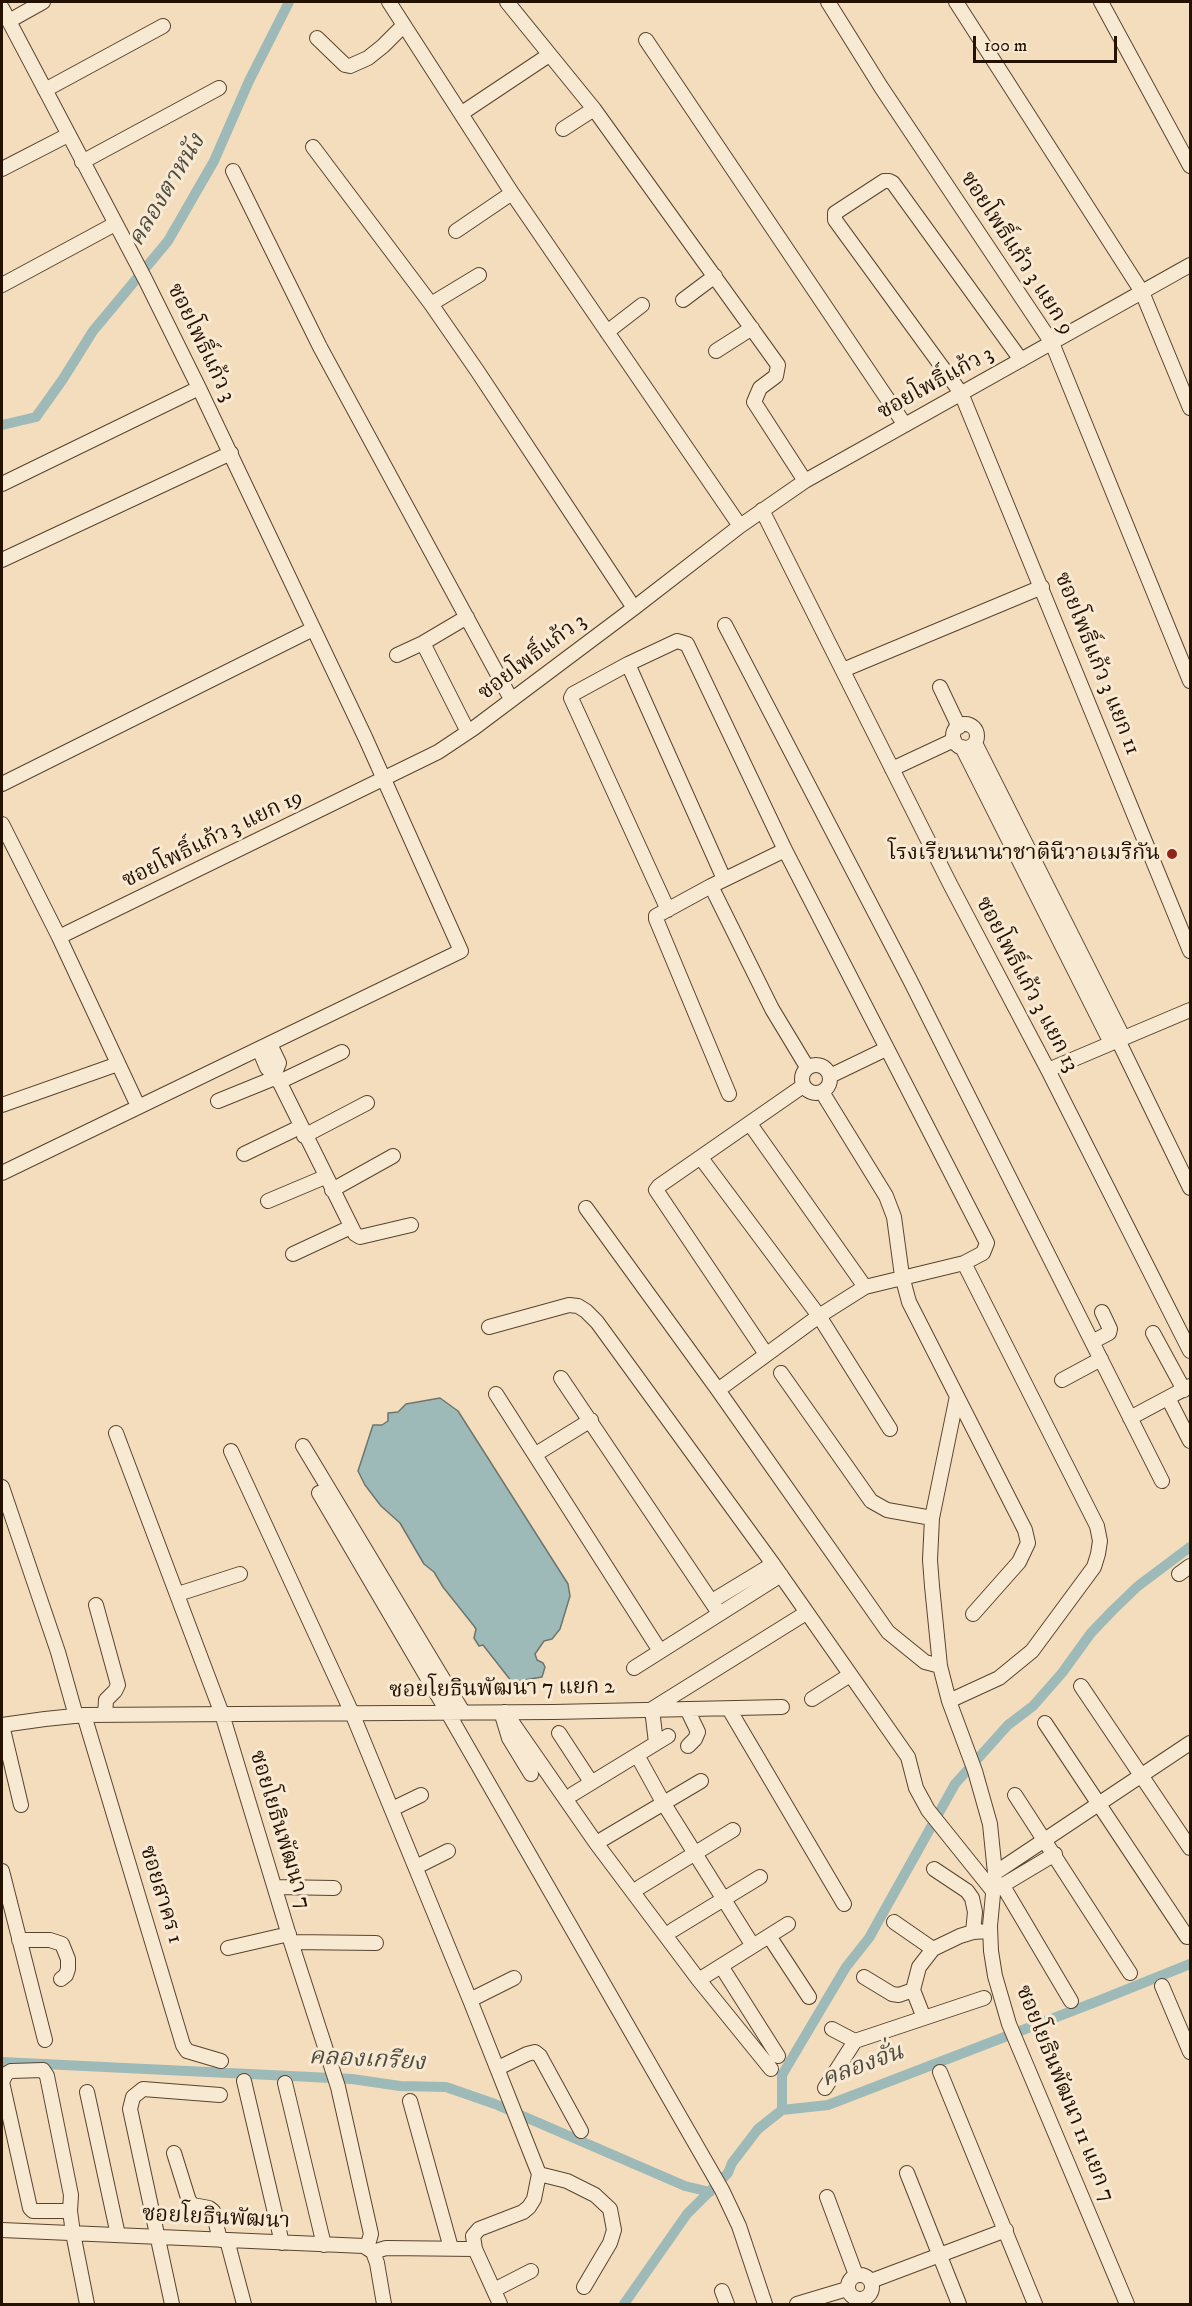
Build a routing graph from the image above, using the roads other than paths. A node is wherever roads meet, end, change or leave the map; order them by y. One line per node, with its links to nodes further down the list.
1 (43, 2): 10 (street)
2 (389, 2): 9 (street)
3 (507, 2): 13 (street)
4 (828, 2): 38 (street, ซอยโพธิ์แก้ว 3 แยก 9)
5 (956, 2): 32 (street)
6 (1101, 2): 22 (street)
7 (2, 8): 10 (street, ซอยโพธิ์แก้ว 3)
8 (163, 26): 15 (street)
9 (404, 26): 11 (street); 17 (street)
10 (7, 27): 15 (street, ซอยโพธิ์แก้ว 3)
11 (317, 38)
12 (646, 40): 44 (street)
13 (549, 55): 16 (street); 17 (street)
14 (219, 88): 21 (street)
15 (45, 90): 19 (street, ซอยโพธิ์แก้ว 3)
16 (594, 109): 18 (street); 30 (street)
17 (462, 113): 25 (street)
18 (563, 129)
19 (68, 135): 21 (street, ซอยโพธิ์แก้ว 3); 23 (street)
20 (312, 147): 34 (street)
21 (82, 162): 26 (street, ซอยโพธิ์แก้ว 3)
22 (1191, 166)
23 (2, 170)
24 (233, 171): 53 (street)
25 (512, 193): 27 (street); 37 (street)
26 (115, 225): 31 (street); 41 (street, ซอยโพธิ์แก้ว 3)
27 (456, 231)
28 (1191, 265): 32 (street, ซอยโพธิ์แก้ว 3)
29 (479, 275): 34 (street)
30 (716, 276): 33 (street); 36 (street)
31 (2, 285)
32 (1142, 292): 38 (street, ซอยโพธิ์แก้ว 3); 43 (street)
33 (683, 300)
34 (431, 304): 52 (street)
35 (642, 305): 37 (street)
36 (752, 328): 39 (street); 46 (street)
37 (607, 332): 49 (street)
38 (1052, 343): 40 (street, ซอยโพธิ์แก้ว 3); 60 (street, ซอยโพธิ์แก้ว 3 แยก 9)
39 (716, 351)
40 (1021, 360): 42 (street, ซอยโพธิ์แก้ว 3); 42 (street, ซอยโพธิ์แก้ว 3 แยก 11)
41 (200, 388): 45 (street, ซอยโพธิ์แก้ว 3); 47 (street)
42 (961, 393): 44 (street, ซอยโพธิ์แก้ว 3); 51 (street, ซอยโพธิ์แก้ว 3 แยก 11)
43 (1191, 408)
44 (905, 425): 46 (street, ซอยโพธิ์แก้ว 3)
45 (231, 453): 50 (street); 55 (street, ซอยโพธิ์แก้ว 3)
46 (805, 481): 48 (street, ซอยโพธิ์แก้ว 3)
47 (2, 484)
48 (762, 510): 49 (street, ซอยโพธิ์แก้ว 3); 59 (street, ซอยโพธิ์แก้ว 3 แยก 13)
49 (740, 526): 52 (street, ซอยโพธิ์แก้ว 3)
50 (2, 560)
51 (1042, 587): 59 (street); 74 (street, ซอยโพธิ์แก้ว 3 แยก 11)
52 (634, 608): 62 (street, ซอยโพธิ์แก้ว 3)
53 (467, 617): 56 (street); 62 (street)
54 (725, 625): 113 (street)
55 (313, 629): 66 (street, ซอยโพธิ์แก้ว 3); 67 (street)
56 (423, 643): 57 (street); 63 (street)
57 (397, 655)
58 (628, 664): 69 (street); 70 (street); 72 (street)
59 (843, 670): 65 (street, ซอยโพธิ์แก้ว 3 แยก 13)
60 (1191, 681)
61 (940, 687): 64 (street)
62 (511, 699): 63 (street, ซอยโพธิ์แก้ว 3)
63 (468, 732): 66 (street, ซอยโพธิ์แก้ว 3)
64 (962, 739): 65 (street); 76 (street)
65 (892, 769): 82 (street, ซอยโพธิ์แก้ว 3 แยก 13)
66 (384, 780): 73 (street, ซอยโพธิ์แก้ว 3 แยก 19); 77 (street)
67 (2, 784)
68 (2, 824): 73 (street)
69 (785, 850): 70 (street); 78 (street)
70 (724, 879): 71 (street)
71 (711, 886): 72 (street); 81 (street)
72 (668, 910): 87 (street)
73 (59, 937): 80 (street)
74 (1191, 951)
75 (1191, 1010): 76 (street)
76 (1117, 1040): 82 (street); 99 (street)
77 (264, 1047): 84 (street); 91 (street)
78 (886, 1049): 83 (street); 106 (street)
79 (342, 1052): 84 (street)
80 (118, 1064): 90 (street); 91 (street)
81 (807, 1067): 83 (street); 85 (street)
82 (1048, 1070): 114 (street, ซอยโพธิ์แก้ว 3 แยก 13)
83 (830, 1076): 86 (street)
84 (277, 1077): 88 (street); 93 (street)
85 (803, 1086): 86 (street); 92 (street)
86 (822, 1092): 107 (street)
87 (729, 1094)
88 (218, 1101)
89 (367, 1103): 93 (street)
90 (2, 1105)
91 (138, 1106): 97 (street)
92 (750, 1124): 96 (street); 108 (street)
93 (302, 1131): 94 (street); 98 (street)
94 (244, 1154)
95 (393, 1156): 100 (street)
96 (701, 1158): 110 (street); 115 (street)
97 (2, 1173)
98 (325, 1177): 100 (street); 101 (street)
99 (1191, 1188)
100 (332, 1190): 104 (street)
101 (268, 1202)
102 (586, 1208): 121 (street)
103 (411, 1225): 104 (street)
104 (351, 1227): 105 (street)
105 (293, 1254)
106 (964, 1263): 107 (street); 151 (street)
107 (902, 1276): 108 (street); 123 (street)
108 (866, 1287): 110 (street)
109 (1102, 1312): 113 (street)
110 (819, 1317): 115 (street); 127 (street)
111 (489, 1327): 137 (street)
112 (1153, 1333): 120 (street)
113 (1092, 1342): 116 (street)
114 (1191, 1351)
115 (766, 1354): 121 (street)
116 (1101, 1359): 119 (street); 125 (street)
117 (781, 1373): 136 (street)
118 (561, 1378): 126 (street)
119 (1062, 1380)
120 (1187, 1388): 124 (street)
121 (718, 1390): 146 (street)
122 (496, 1394): 132 (street)
123 (957, 1396): 136 (street, ซอยโยธินพัฒนา 11 แยก 7); 144 (street)
124 (1168, 1398): 125 (street); 129 (street)
125 (1130, 1418): 133 (street)
126 (591, 1420): 132 (street); 140 (street)
127 (890, 1429)
128 (116, 1434): 139 (street, ซอยโยธินพัฒนา 7)
129 (1191, 1441)
130 (303, 1446): 156 (street)
131 (231, 1451): 158 (street)
132 (536, 1454): 145 (street)
133 (1162, 1481)
134 (2, 1487): 162 (street)
135 (319, 1493): 159 (street)
136 (932, 1518): 146 (street, ซอยโยธินพัฒนา 11 แยก 7)
137 (777, 1570): 140 (street); 142 (street); 143 (street)
138 (240, 1574): 139 (street)
139 (178, 1594): 160 (street, ซอยโยธินพัฒนา 7)
140 (712, 1601): 142 (street)
141 (96, 1605): 161 (street)
142 (719, 1613): 145 (street)
143 (806, 1613): 148 (street); 153 (street)
144 (973, 1614)
145 (660, 1651): 147 (street)
146 (940, 1666): 151 (street, ซอยโยธินพัฒนา 11 แยก 7)
147 (634, 1668)
148 (850, 1675): 150 (street); 195 (street)
149 (1082, 1686): 170 (street)
150 (812, 1699)
151 (949, 1701): 190 (street, ซอยโยธินพัฒนา 11 แยก 7)
152 (782, 1707): 155 (street, ซอยโยธินพัฒนา 7 แยก 2)
153 (652, 1709): 154 (street, ซอยโยธินพัฒนา 7 แยก 2); 157 (street, ซอยโยธินพัฒนา 7 แยก 2); 168 (street)
154 (687, 1709): 155 (street, ซอยโยธินพัฒนา 7 แยก 2); 167 (street)
155 (729, 1709): 197 (street)
156 (463, 1712): 157 (street, ซอยโยธินพัฒนา 7 แยก 2); 159 (street, ซอยโยธินพัฒนา 7 แยก 2)
157 (503, 1712): 169 (street); 231 (street)
158 (352, 1713): 159 (street, ซอยโยธินพัฒนา 7 แยก 2); 160 (street, ซอยโยธินพัฒนา 7 แยก 2); 179 (street)
159 (448, 1713): 269 (street)
160 (222, 1714): 161 (street, ซอยโยธินพัฒนา 7 แยก 2); 192 (street, ซอยโยธินพัฒนา 7)
161 (105, 1715): 162 (street, ซอยโยธินพัฒนา 7 แยก 2)
162 (80, 1716): 164 (street, ซอยโยธินพัฒนา 7 แยก 2); 229 (street, ซอยสาคร 1)
163 (1045, 1723): 178 (street)
164 (2, 1725): 177 (street)
165 (559, 1733): 172 (street)
166 (1191, 1743): 170 (street)
167 (688, 1746)
168 (637, 1755): 172 (street); 176 (street)
169 (531, 1774)
170 (1142, 1776): 178 (street); 183 (street)
171 (701, 1781): 176 (street)
172 (591, 1782): 173 (street)
173 (573, 1794)
174 (421, 1795): 179 (street)
175 (1015, 1795): 182 (street)
176 (664, 1804): 181 (street); 186 (street)
177 (21, 1805)
178 (1100, 1805): 182 (street); 204 (street)
179 (392, 1809): 187 (street)
180 (734, 1830): 186 (street)
181 (603, 1839)
182 (1046, 1840): 185 (street); 190 (street)
183 (1191, 1848)
184 (448, 1851): 187 (street)
185 (1054, 1854): 195 (street); 212 (street)
186 (696, 1855): 193 (street); 196 (street)
187 (416, 1867): 221 (street)
188 (934, 1869): 202 (street)
189 (2, 1871): 206 (street)
190 (994, 1873): 195 (street, ซอยโยธินพัฒนา 11 แยก 7)
191 (760, 1877): 196 (street)
192 (275, 1887): 194 (street); 205 (street, ซอยโยธินพัฒนา 7)
193 (640, 1887)
194 (334, 1888)
195 (998, 1889): 201 (street, ซอยโยธินพัฒนา 11 แยก 7); 222 (street)
196 (724, 1899): 200 (street); 208 (street)
197 (844, 1904)
198 (894, 1922): 210 (street)
199 (788, 1924): 203 (street)
200 (673, 1930)
201 (990, 1931): 202 (street); 273 (street, ซอยโยธินพัฒนา 11 แยก 7)
202 (973, 1932): 210 (street)
203 (769, 1936): 208 (street); 219 (street)
204 (1187, 1937)
205 (290, 1938): 207 (street); 209 (street); 255 (street, ซอยโยธินพัฒนา 7)
206 (19, 1940): 216 (street); 225 (street)
207 (376, 1943)
208 (753, 1946): 211 (street)
209 (228, 1948)
210 (933, 1949): 218 (street)
211 (721, 1966): 213 (street); 228 (street)
212 (1130, 1973)
213 (705, 1976)
214 (864, 1977): 218 (street)
215 (514, 1978): 221 (street)
216 (61, 1979)
217 (1162, 1986): 227 (street)
218 (914, 1990): 223 (street)
219 (809, 1997)
220 (984, 1998): 223 (street)
221 (470, 2000): 230 (street)
222 (1071, 2001)
223 (924, 2018): 226 (street)
224 (832, 2029): 226 (street)
225 (45, 2040)
226 (855, 2041): 235 (street)
227 (1191, 2052)
228 (778, 2056)
229 (221, 2061)
230 (498, 2068): 239 (street); 242 (street)
231 (771, 2069)
232 (940, 2072): 246 (street)
233 (244, 2081): 251 (street)
234 (285, 2083): 252 (street)
235 (825, 2088)
236 (87, 2092): 248 (street)
237 (220, 2095): 249 (street)
238 (410, 2102): 253 (street)
239 (581, 2132)
240 (174, 2153): 250 (street)
241 (907, 2173): 256 (street)
242 (539, 2174): 254 (street); 260 (street)
243 (827, 2197): 258 (street)
244 (70, 2211): 244 (street); 247 (street)
245 (2, 2230): 247 (street, ซอยโยธินพัฒนา)
246 (1006, 2230): 256 (street); 272 (street)
247 (73, 2233): 248 (street, ซอยโยธินพัฒนา); 264 (street)
248 (118, 2235): 249 (street, ซอยโยธินพัฒนา)
249 (156, 2237): 250 (street, ซอยโยธินพัฒนา); 265 (street)
250 (224, 2240): 251 (street, ซอยโยธินพัฒนา); 266 (street)
251 (282, 2243): 252 (street, ซอยโยธินพัฒนา)
252 (324, 2245): 255 (street, ซอยโยธินพัฒนา)
253 (451, 2248): 254 (street, ซอยโยธินพัฒนา); 255 (street, ซอยโยธินพัฒนา)
254 (476, 2249): 262 (street)
255 (370, 2250): 267 (street)
256 (940, 2256): 259 (street); 271 (street)
257 (531, 2271): 262 (street)
258 (856, 2275): 259 (street); 261 (street)
259 (871, 2282): 263 (street)
260 (584, 2287)
261 (848, 2289): 263 (street); 270 (street)
262 (494, 2290): 268 (street)
263 (865, 2302)
264 (87, 2304)
265 (172, 2304)
266 (244, 2304)
267 (384, 2304)
268 (500, 2304)
269 (765, 2304)
270 (797, 2304)
271 (958, 2304)
272 (1035, 2304)
273 (1126, 2304)

